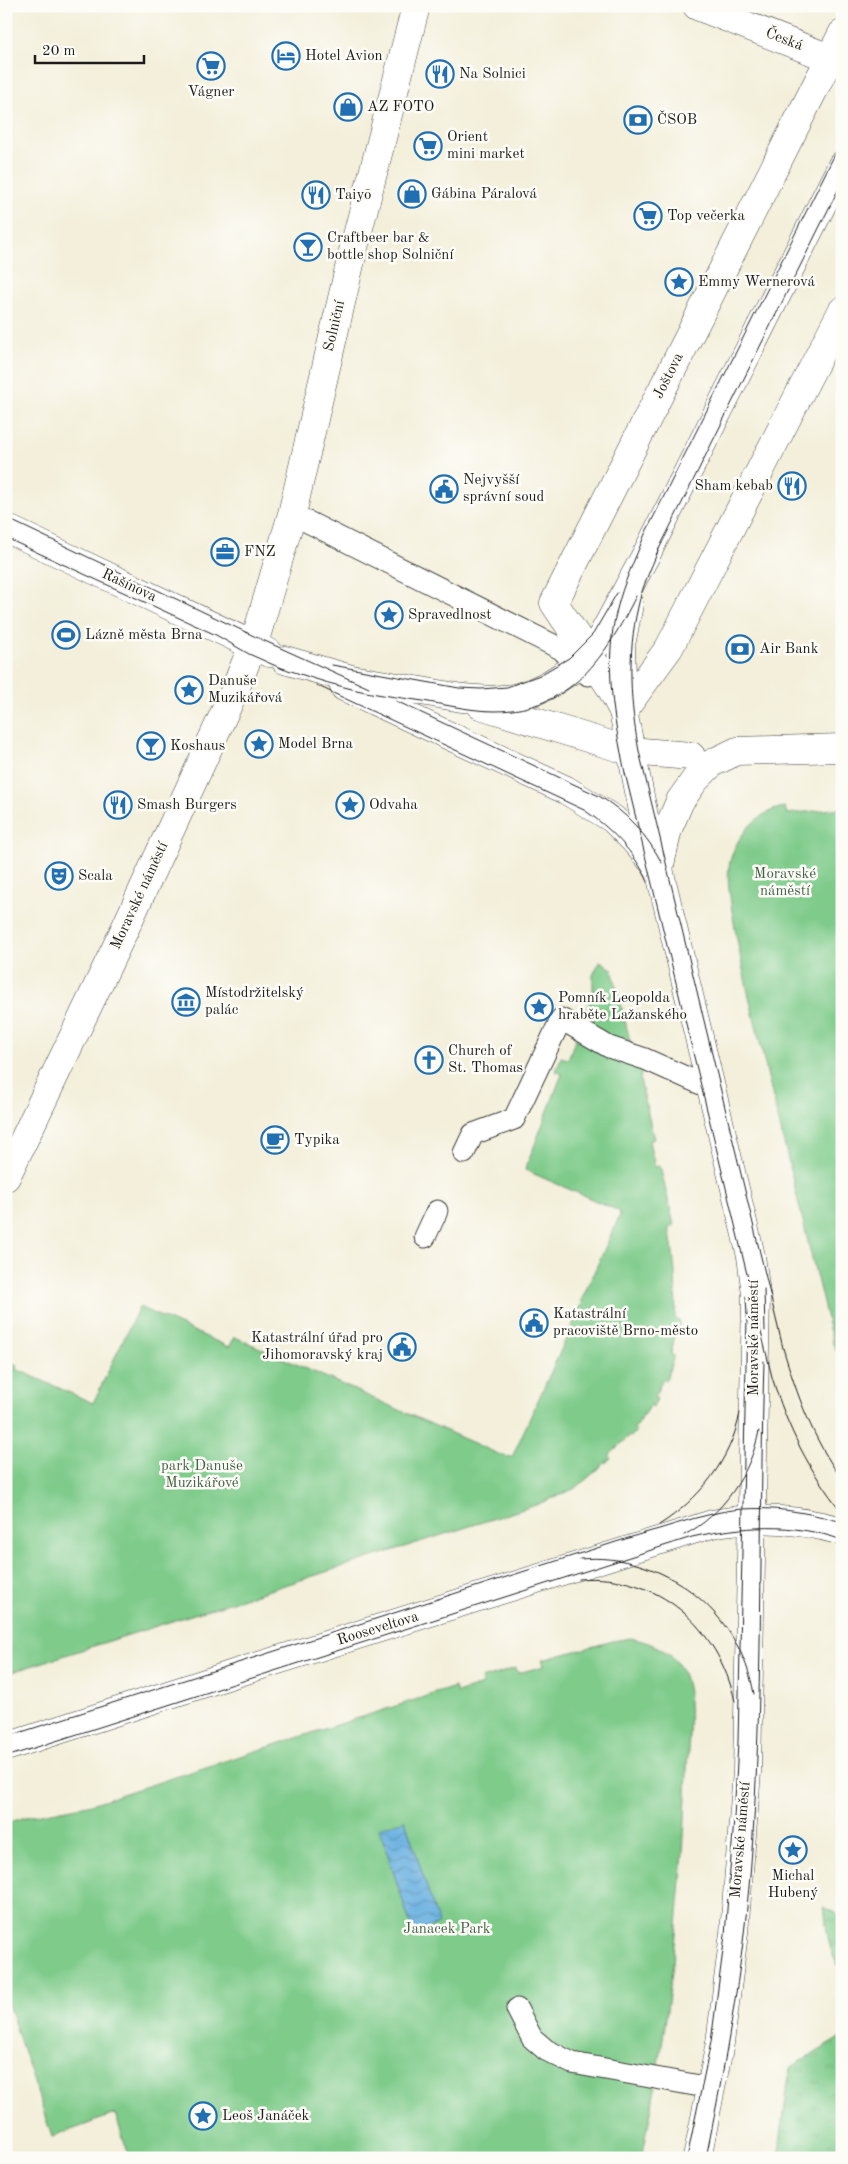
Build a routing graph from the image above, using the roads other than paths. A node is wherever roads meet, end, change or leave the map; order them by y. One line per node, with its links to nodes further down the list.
1 (416, 6): 7 (street, Solniční)
2 (697, 6): 4 (street, Česká)
3 (842, 34): 4 (street, Joštova)
4 (836, 60): 13 (street, Joštova)
5 (842, 165): 9 (street, Joštova)
6 (842, 310): 15 (street)
7 (292, 514): 11 (street, Solniční); 13 (lane)
8 (6, 528): 11 (street, Rašínova)
9 (642, 563): 10 (street, Joštova); 15 (street, Joštova)
10 (609, 625): 13 (street, Moravské náměstí)
11 (252, 646): 12 (street, Moravské náměstí); 23 (street, Moravské náměstí)
12 (285, 660): 14 (street, Moravské náměstí); 20 (street, Moravské náměstí)
13 (584, 660): 14 (street, Moravské náměstí); 15 (street, Joštova)
14 (462, 698): 17 (street, Moravské náměstí)
15 (623, 712): 17 (street, Joštova)
16 (842, 748): 18 (street, Moravské náměstí)
17 (630, 751): 19 (street, Moravské náměstí); 20 (street, Moravské náměstí)
18 (737, 751): 19 (lane, Moravské náměstí); 20 (street, Moravské náměstí)
19 (691, 756)
20 (659, 869): 21 (street, Moravské náměstí)
21 (710, 1082): 22 (lane); 26 (street, Moravské náměstí)
22 (464, 1153)
23 (6, 1177)
24 (437, 1211): 25 (lane)
25 (425, 1237)
26 (751, 1519): 27 (street); 28 (street, Rooseveltova); 30 (street, Moravské náměstí)
27 (842, 1531)
28 (6, 1747)
29 (517, 2009): 30 (lane)
30 (711, 2088): 31 (street, Moravské náměstí)
31 (697, 2158)

